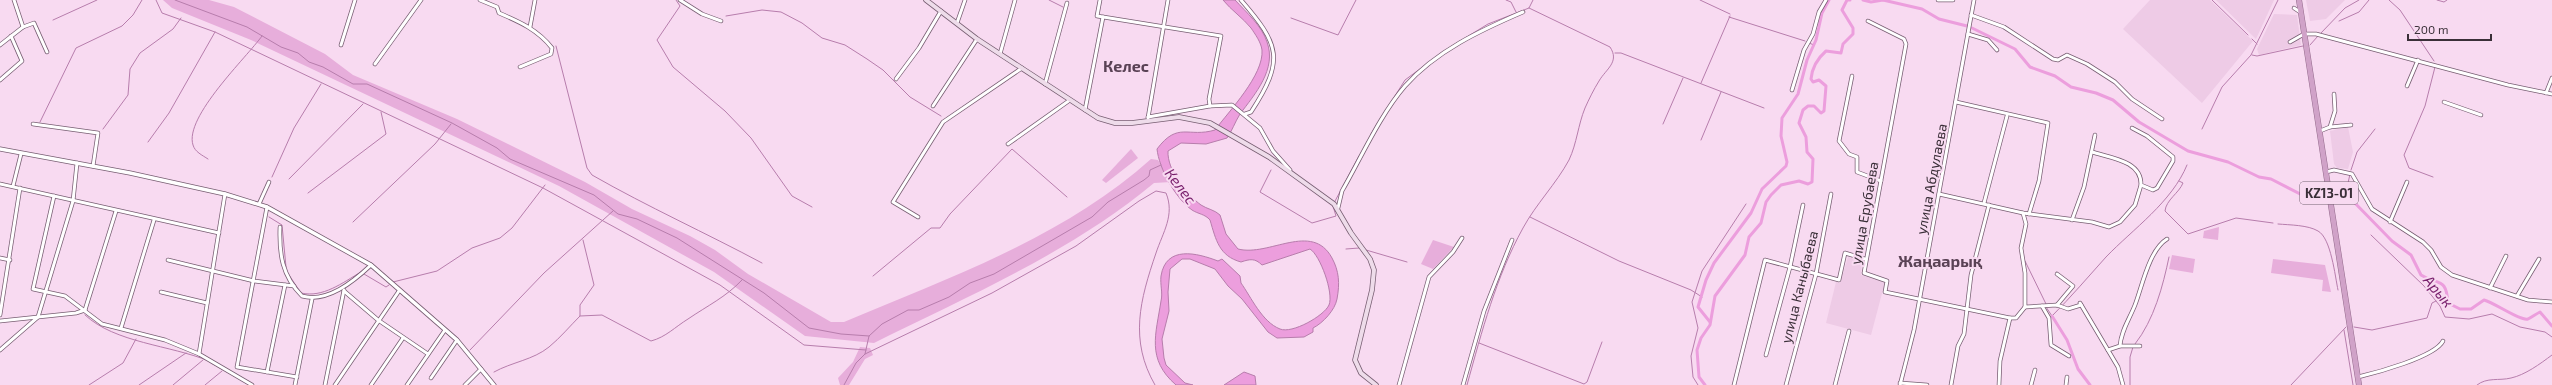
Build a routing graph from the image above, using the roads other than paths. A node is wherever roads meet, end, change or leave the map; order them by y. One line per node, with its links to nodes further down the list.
1 (14, 0): 28 (street)
2 (354, 0): 37 (street)
3 (421, 0): 42 (street)
4 (480, 0): 29 (street)
5 (535, 0): 29 (street)
6 (680, 0): 25 (street)
7 (926, 0): 20 (main road)
8 (965, 0): 27 (street)
9 (1015, 0): 40 (street)
10 (1100, 0): 24 (street)
11 (1168, 0): 30 (street)
12 (1241, 0): 62 (street)
13 (1826, 0): 51 (street)
14 (1938, 0): 15 (street)
15 (1953, 0)
16 (1974, 0): 23 (street, улица Абдулаева)
17 (2300, 0): 22 (highway, KZ13-01)
18 (1067, 3): 49 (street)
19 (2294, 8): 22 (street)
20 (941, 11): 27 (main road); 47 (street)
21 (1523, 12): 101 (street)
22 (2301, 14): 32 (highway, KZ13-01)
23 (1972, 15): 31 (street, улица Абдулаева); 67 (street)
24 (1103, 17): 30 (street); 60 (street)
25 (722, 21)
26 (1868, 21): 83 (street, улица Ерубаева)
27 (957, 23): 34 (main road)
28 (23, 27): 33 (street); 39 (street)
29 (530, 27): 43 (street)
30 (1164, 27): 59 (street); 68 (street)
31 (1968, 34): 38 (street); 56 (street, улица Абдулаева)
32 (2304, 34): 35 (street); 41 (street); 74 (highway, KZ13-01)
33 (11, 36): 36 (street); 48 (street)
34 (978, 39): 40 (main road); 58 (street)
35 (2290, 42)
36 (0, 44)
37 (341, 45)
38 (1997, 50)
39 (47, 52)
40 (1000, 54): 44 (main road)
41 (2418, 60): 50 (street); 52 (street)
42 (375, 64)
43 (520, 67)
44 (1022, 68): 49 (main road); 105 (street)
45 (1852, 76): 83 (street)
46 (2552, 78): 52 (street)
47 (896, 79)
48 (0, 80)
49 (1045, 84): 55 (main road)
50 (2407, 86)
51 (1792, 90)
52 (2546, 93): 54 (street)
53 (2334, 94): 72 (street)
54 (2552, 94)
55 (1070, 100): 60 (main road); 76 (street)
56 (1956, 102): 64 (street); 93 (street, улица Абдулаева)
57 (2444, 102): 65 (street)
58 (933, 106)
59 (1210, 106): 61 (street); 63 (street)
60 (1085, 110): 68 (main road)
61 (1176, 112): 66 (street); 68 (street)
62 (1251, 112): 63 (street); 69 (street)
63 (1245, 114): 69 (street)
64 (2007, 116): 96 (street); 104 (street)
65 (2481, 116)
66 (1177, 118): 68 (main road); 85 (main road)
67 (2162, 118)
68 (1148, 119)
69 (1253, 120): 85 (street)
70 (34, 124): 81 (street)
71 (2351, 125): 72 (street)
72 (2330, 127): 74 (street)
73 (2132, 128): 88 (street)
74 (2320, 131): 82 (highway, KZ13-01)
75 (2095, 135): 78 (street)
76 (1008, 144)
77 (0, 149): 79 (street)
78 (2092, 152): 88 (street); 107 (street)
79 (21, 154): 80 (street); 89 (street)
80 (78, 163): 81 (street); 95 (street)
81 (93, 166): 91 (street)
82 (2326, 172): 108 (street); 168 (highway, KZ13-01)
83 (1881, 181): 116 (street, улица Ерубаева)
84 (268, 182): 97 (street)
85 (1303, 182): 101 (main road)
86 (2407, 182): 108 (street)
87 (0, 184): 89 (street)
88 (2141, 185): 107 (street)
89 (12, 186): 90 (street)
90 (20, 188): 94 (street); 118 (street)
91 (225, 194): 97 (street); 110 (street)
92 (1831, 194): 123 (street, улица Каныбаева)
93 (1939, 194): 96 (street); 135 (street, улица Абдулаева)
94 (54, 196): 95 (street); 132 (street)
95 (72, 201): 102 (street); 132 (street)
96 (1984, 203): 98 (street)
97 (259, 204): 100 (street)
98 (1989, 204): 103 (street); 142 (street)
99 (1803, 206): 121 (street)
100 (267, 208): 120 (street); 125 (street)
101 (1338, 208): 179 (main road)
102 (116, 212): 106 (street); 143 (street)
103 (2023, 213): 104 (street); 141 (street)
104 (2029, 214): 107 (street)
105 (918, 217)
106 (154, 220): 110 (street); 149 (street)
107 (2072, 220)
108 (2390, 222): 129 (street)
109 (280, 227): 127 (street)
110 (219, 233): 122 (street)
111 (1462, 238): 180 (street)
112 (2167, 239): 155 (street)
113 (1512, 240): 181 (street)
114 (2506, 256): 129 (street)
115 (0, 258): 118 (street)
116 (1865, 259): 123 (street); 135 (street, улица Ерубаева)
117 (2538, 259): 134 (street)
118 (10, 260): 144 (street)
119 (168, 260): 122 (street)
120 (371, 265): 128 (street); 131 (street)
121 (1790, 267): 123 (street); 161 (street); 182 (street)
122 (212, 272): 125 (street); 138 (street)
123 (1816, 274): 183 (street, улица Каныбаева)
124 (2057, 274): 140 (street)
125 (254, 281): 126 (street); 165 (street)
126 (285, 285): 127 (street); 165 (street)
127 (294, 286): 136 (street)
128 (345, 286): 130 (street); 136 (street)
129 (2490, 288): 134 (street)
130 (344, 291): 147 (street); 173 (street)
131 (398, 291): 147 (street); 150 (street)
132 (46, 292): 143 (street); 145 (street)
133 (161, 292): 138 (street)
134 (2517, 296): 137 (street)
135 (1919, 298): 142 (street, улица Ерубаева); 170 (street, улица Абдулаева)
136 (312, 299): 166 (street)
137 (2552, 302)
138 (207, 303): 159 (street)
139 (2042, 306): 140 (street); 141 (street); 162 (street)
140 (2057, 306): 158 (street)
141 (2025, 307): 146 (street)
142 (1968, 308): 146 (street, улица Ерубаева); 186 (street)
143 (85, 310): 145 (street); 149 (street)
144 (0, 315)
145 (38, 316): 148 (street); 157 (street)
146 (2010, 318): 187 (street)
147 (378, 320): 152 (street); 174 (street)
148 (0, 321)
149 (121, 328): 159 (street)
150 (445, 330): 153 (street); 160 (street)
151 (1849, 331): 184 (street)
152 (403, 338): 160 (street); 175 (street)
153 (457, 340): 163 (street); 169 (street)
154 (2443, 342): 168 (street)
155 (2120, 346): 156 (street); 158 (street)
156 (2140, 346)
157 (0, 350)
158 (2108, 350): 190 (street)
159 (198, 354): 171 (street)
160 (428, 354): 176 (street)
161 (1766, 355)
162 (2069, 356)
163 (481, 369): 177 (street); 178 (street)
164 (2035, 370): 188 (street)
165 (267, 372): 166 (street)
166 (297, 377): 172 (street)
167 (2067, 377): 189 (street)
168 (2358, 377): 191 (highway, KZ13-01)
169 (431, 378)
170 (1900, 384): 185 (street)
171 (252, 385)
172 (295, 385)
173 (325, 385)
174 (336, 385)
175 (371, 385)
176 (407, 385)
177 (465, 385)
178 (494, 385)
179 (1376, 385)
180 (1399, 385)
181 (1463, 385)
182 (1734, 385)
183 (1786, 385)
184 (1834, 385)
185 (1927, 385)
186 (1951, 385)
187 (2000, 385)
188 (2031, 385)
189 (2066, 385)
190 (2123, 385)
191 (2359, 385)

